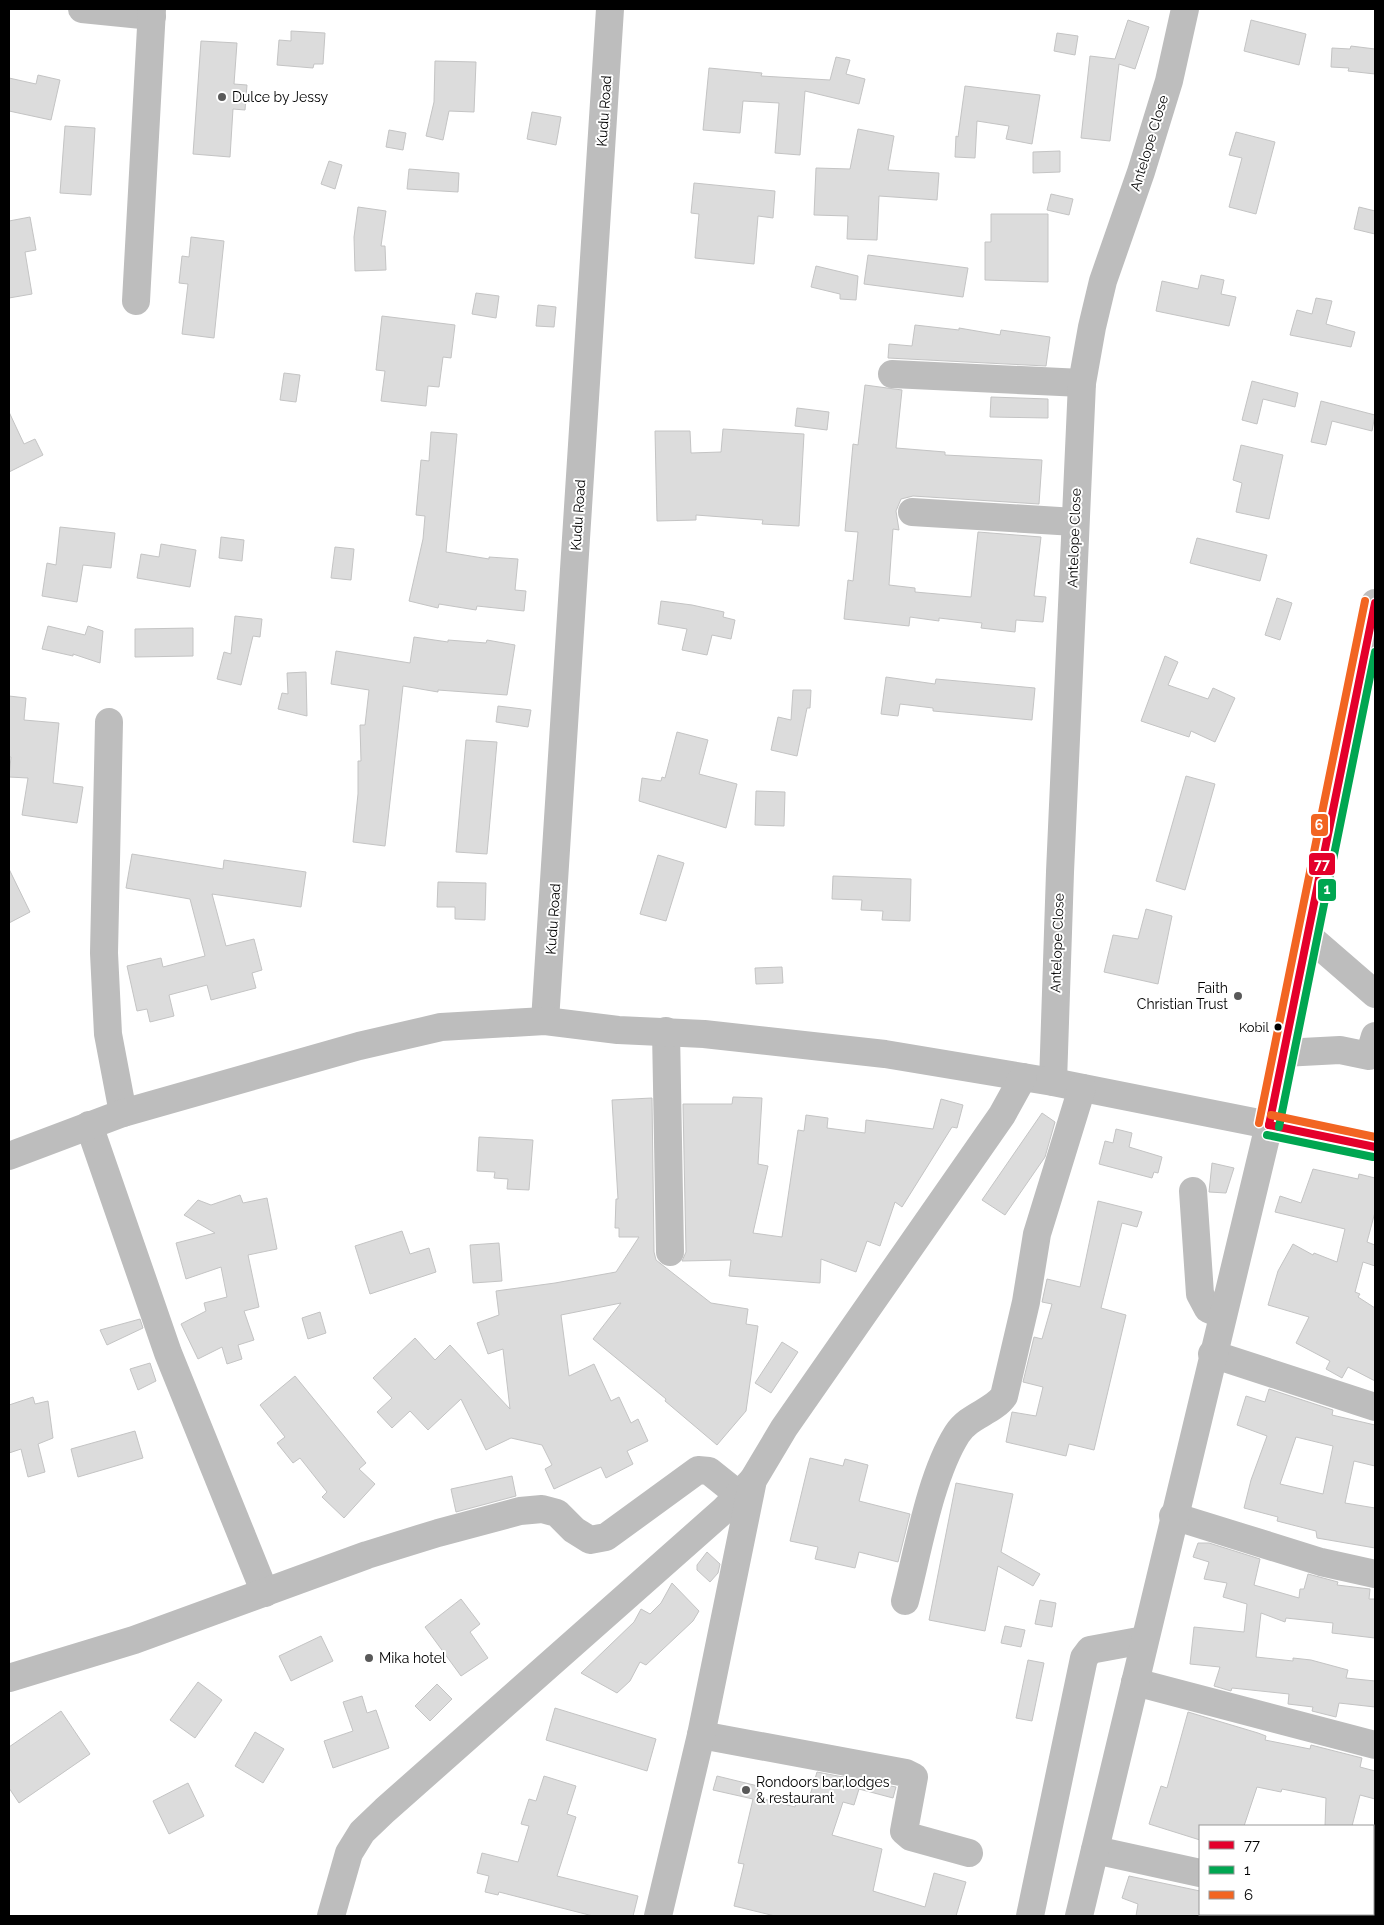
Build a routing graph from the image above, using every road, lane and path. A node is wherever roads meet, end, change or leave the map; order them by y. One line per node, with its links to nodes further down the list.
1 (82, 9): 4 (street)
2 (610, 9): 14 (street, Kudu Road)
3 (1185, 9): 7 (street, Antelope Close)
4 (152, 12): 5 (street)
5 (136, 301)
6 (892, 374): 7 (street)
7 (1082, 383): 9 (street, Antelope Close)
8 (912, 512): 9 (street)
9 (1075, 522): 19 (street, Antelope Close)
10 (1375, 603): 12 (street)
11 (109, 722): 21 (street)
12 (1308, 936): 13 (street); 17 (street)
13 (1375, 994)
14 (545, 1021): 15 (street); 21 (street)
15 (666, 1031): 18 (street); 27 (street)
16 (1373, 1050): 17 (street)
17 (1284, 1053): 23 (street)
18 (1023, 1078): 19 (street); 31 (street)
19 (1053, 1082): 20 (street)
20 (1082, 1088): 23 (street); 35 (street)
21 (123, 1113): 22 (street)
22 (89, 1125): 25 (street); 34 (street)
23 (1269, 1125): 24 (street); 28 (street)
24 (1375, 1147)
25 (9, 1156)
26 (1193, 1191): 28 (street)
27 (670, 1252)
28 (1222, 1315): 29 (street)
29 (1212, 1354): 30 (street); 32 (street)
30 (1375, 1407)
31 (746, 1487): 34 (street); 39 (street); 44 (street)
32 (1173, 1516): 33 (street); 36 (street)
33 (1375, 1574)
34 (264, 1592): 37 (street)
35 (905, 1601)
36 (1144, 1640): 38 (street); 46 (street)
37 (9, 1678)
38 (1134, 1682): 40 (street); 41 (street)
39 (701, 1735): 42 (street); 45 (street)
40 (1375, 1745)
41 (1095, 1850): 43 (street); 47 (street)
42 (969, 1853)
43 (1199, 1873)
44 (331, 1916)
45 (658, 1916)
46 (1030, 1916)
47 (1079, 1916)

